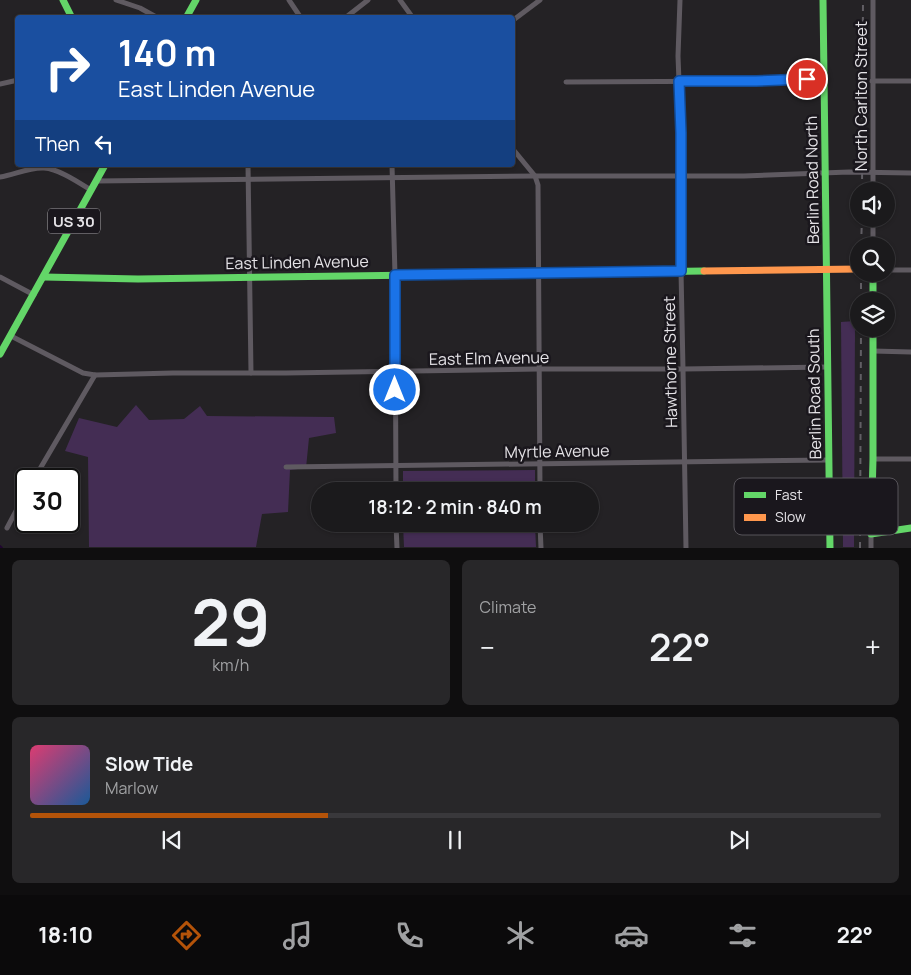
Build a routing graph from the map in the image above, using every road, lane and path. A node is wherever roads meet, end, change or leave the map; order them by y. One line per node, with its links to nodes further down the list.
1 (63, 0): 11 (main road)
2 (116, 0): 12 (street)
3 (196, 0): 13 (main road)
4 (289, 0): 14 (street)
5 (368, 0): 15 (street)
6 (400, 0): 16 (street)
7 (540, 0): 17 (street)
8 (680, 0): 20 (street, Hawthorne Street)
9 (823, 0): 18 (main road, Berlin Road North)
10 (873, 0): 21 (street, North Carlton Street)
11 (70, 15)
12 (153, 15)
13 (188, 15)
14 (299, 15)
15 (349, 15)
16 (411, 15)
17 (515, 19)
18 (824, 78): 20 (street); 29 (main road, Berlin Road North)
19 (15, 81): 24 (street)
20 (679, 81): 23 (street); 33 (street, Hawthorne Street)
21 (872, 81): 22 (street); 30 (street, North Carlton Street)
22 (911, 81)
23 (566, 82)
24 (0, 84)
25 (515, 152): 32 (street)
26 (104, 167): 37 (main road, US 30)
27 (248, 167): 36 (street)
28 (392, 167): 35 (street)
29 (825, 172): 30 (street); 33 (street); 40 (main road, Berlin Road North)
30 (873, 172): 31 (street); 38 (street, North Carlton Street)
31 (911, 173)
32 (535, 176): 33 (street); 35 (street); 45 (street)
33 (680, 176): 44 (street, Hawthorne Street)
34 (0, 177): 39 (street)
35 (393, 178): 36 (street); 46 (street)
36 (248, 180): 37 (street); 49 (street)
37 (96, 181): 39 (main road, US 30)
38 (873, 182)
39 (91, 190): 48 (main road, US 30)
40 (826, 269): 41 (main road, East Linden Avenue); 44 (main road, East Linden Avenue); 56 (main road, Berlin Road South)
41 (850, 269)
42 (895, 270): 43 (street)
43 (911, 270)
44 (681, 271): 45 (main road, East Linden Avenue); 58 (street, Hawthorne Street)
45 (538, 272): 46 (main road, East Linden Avenue); 57 (street)
46 (395, 275): 49 (main road, East Linden Avenue); 59 (street)
47 (0, 277): 50 (street)
48 (44, 277): 49 (main road, East Linden Avenue); 50 (main road, US 30)
49 (250, 277): 60 (street)
50 (34, 295): 51 (main road, US 30)
51 (11, 336): 55 (main road, US 30); 61 (street, East Elm Avenue)
52 (873, 337): 53 (main road)
53 (873, 351): 54 (street); 62 (main road)
54 (911, 352)
55 (0, 354)
56 (827, 367): 58 (street, East Elm Avenue); 63 (main road, Berlin Road South)
57 (539, 370): 58 (street, East Elm Avenue); 59 (street, East Elm Avenue); 66 (street)
58 (683, 370): 65 (street, Hawthorne Street)
59 (395, 371): 60 (street, East Elm Avenue); 67 (street)
60 (251, 373): 61 (street, East Elm Avenue)
61 (95, 375): 68 (street)
62 (873, 459): 64 (street); 71 (main road)
63 (829, 460): 65 (street, Myrtle Avenue); 70 (main road, Berlin Road South)
64 (911, 460)
65 (684, 462): 66 (street, Myrtle Avenue); 84 (street, Hawthorne Street)
66 (540, 464): 67 (street, Myrtle Avenue); 73 (street)
67 (396, 466): 69 (street, Myrtle Avenue); 72 (street)
68 (40, 468)
69 (286, 468)
70 (829, 478)
71 (872, 478)
72 (396, 482)
73 (540, 482)
74 (15, 513): 75 (street)
75 (7, 528)
76 (911, 528): 77 (main road)
77 (898, 530)
78 (396, 532): 82 (street)
79 (540, 532): 83 (street)
80 (830, 535): 85 (main road, Berlin Road South)
81 (871, 535): 86 (street)
82 (397, 548)
83 (540, 548)
84 (686, 548)
85 (830, 548)
86 (871, 548)

